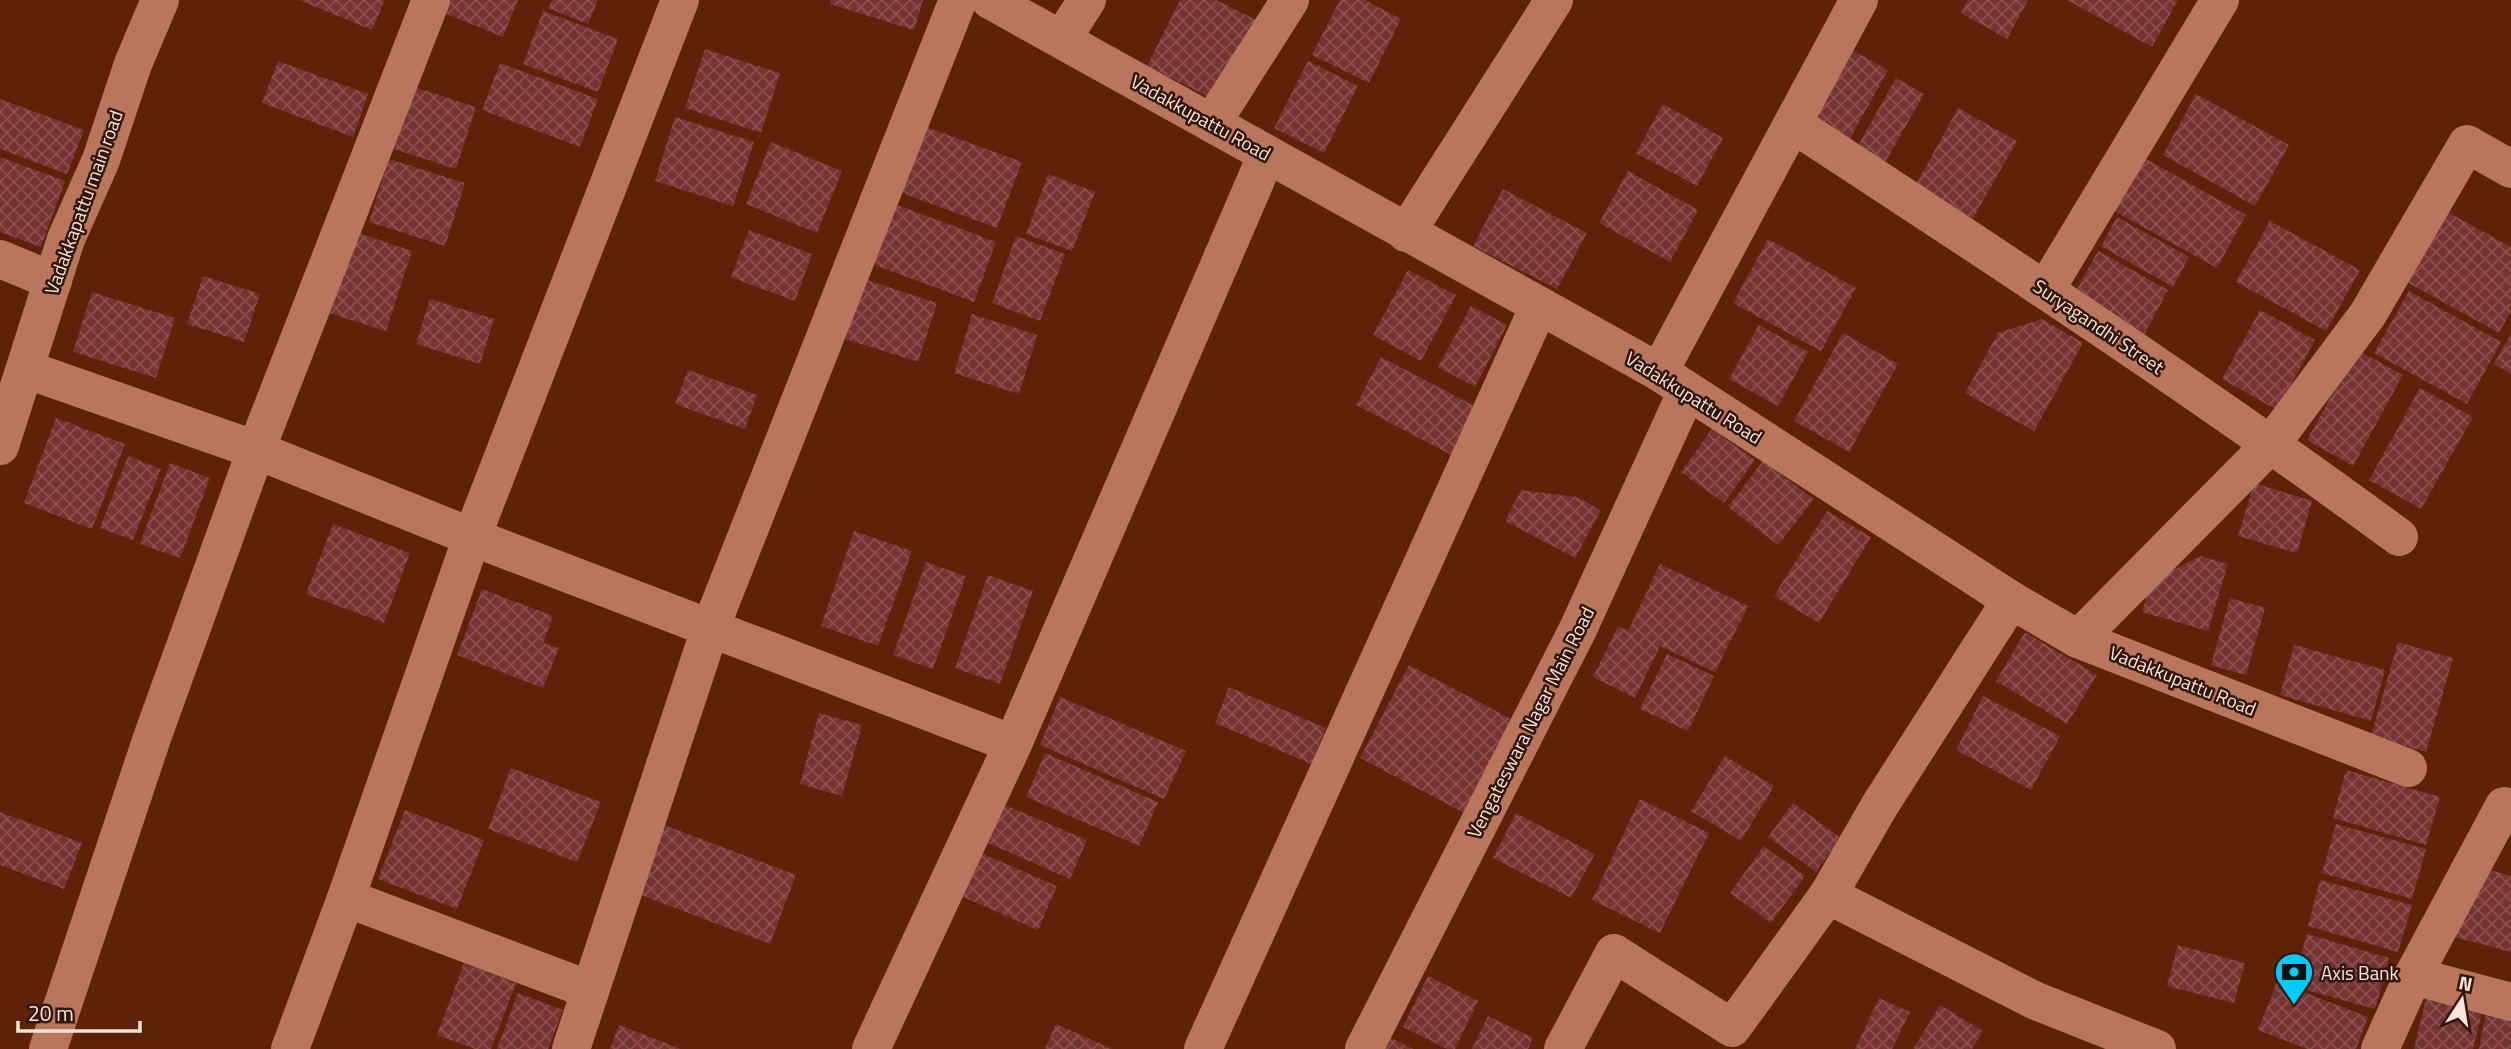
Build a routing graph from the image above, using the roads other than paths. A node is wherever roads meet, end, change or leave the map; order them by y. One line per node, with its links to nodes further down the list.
1 (160, 0): 18 (street, Vadakkapattu main road)
2 (431, 0): 25 (street)
3 (680, 0): 26 (street)
4 (958, 0): 29 (street)
5 (990, 0): 11 (street, Vadakkupattu Road)
6 (1087, 0): 11 (street)
7 (1290, 0): 12 (street)
8 (1554, 0): 16 (street)
9 (1859, 0): 13 (street, Vengateswara Nagar Main Road)
10 (2221, 0): 19 (street)
11 (1062, 39): 12 (street, Vadakkupattu Road)
12 (1212, 123): 14 (street, Vadakkupattu Road)
13 (1793, 124): 19 (street, Suryagandhi Street); 22 (street, Vengateswara Nagar Main Road)
14 (1267, 154): 16 (street, Vadakkupattu Road); 31 (street)
15 (2511, 169): 23 (street)
16 (1406, 233): 20 (street, Vadakkupattu Road)
17 (0, 259): 18 (street)
18 (53, 281): 21 (street, Vadakkapattu main road)
19 (2046, 289): 23 (street, Suryagandhi Street)
20 (1539, 306): 22 (street, Vadakkupattu Road); 43 (street)
21 (25, 369): 24 (street, Vadakkapattu main road); 25 (street)
22 (1673, 381): 28 (street, Vadakkupattu Road); 44 (street, Vengateswara Nagar Main Road)
23 (2272, 443): 27 (street, Suryagandhi Street); 30 (street)
24 (0, 446)
25 (256, 450): 26 (street); 39 (street)
26 (471, 537): 29 (street); 35 (street)
27 (2399, 537)
28 (2011, 600): 30 (street, Vadakkupattu Road); 34 (street)
29 (710, 629): 31 (street); 37 (street)
30 (2078, 639): 32 (street, Vadakkupattu Road)
31 (1013, 744): 42 (street)
32 (2408, 768)
33 (2511, 808): 36 (street)
34 (1828, 895): 45 (street); 46 (street)
35 (346, 898): 37 (street); 40 (street)
36 (2413, 976): 38 (street); 47 (street)
37 (590, 990): 41 (street)
38 (2511, 1002)
39 (48, 1049)
40 (290, 1049)
41 (572, 1049)
42 (871, 1049)
43 (1203, 1049)
44 (1364, 1049)
45 (1563, 1049)
46 (2157, 1049)
47 (2380, 1049)

